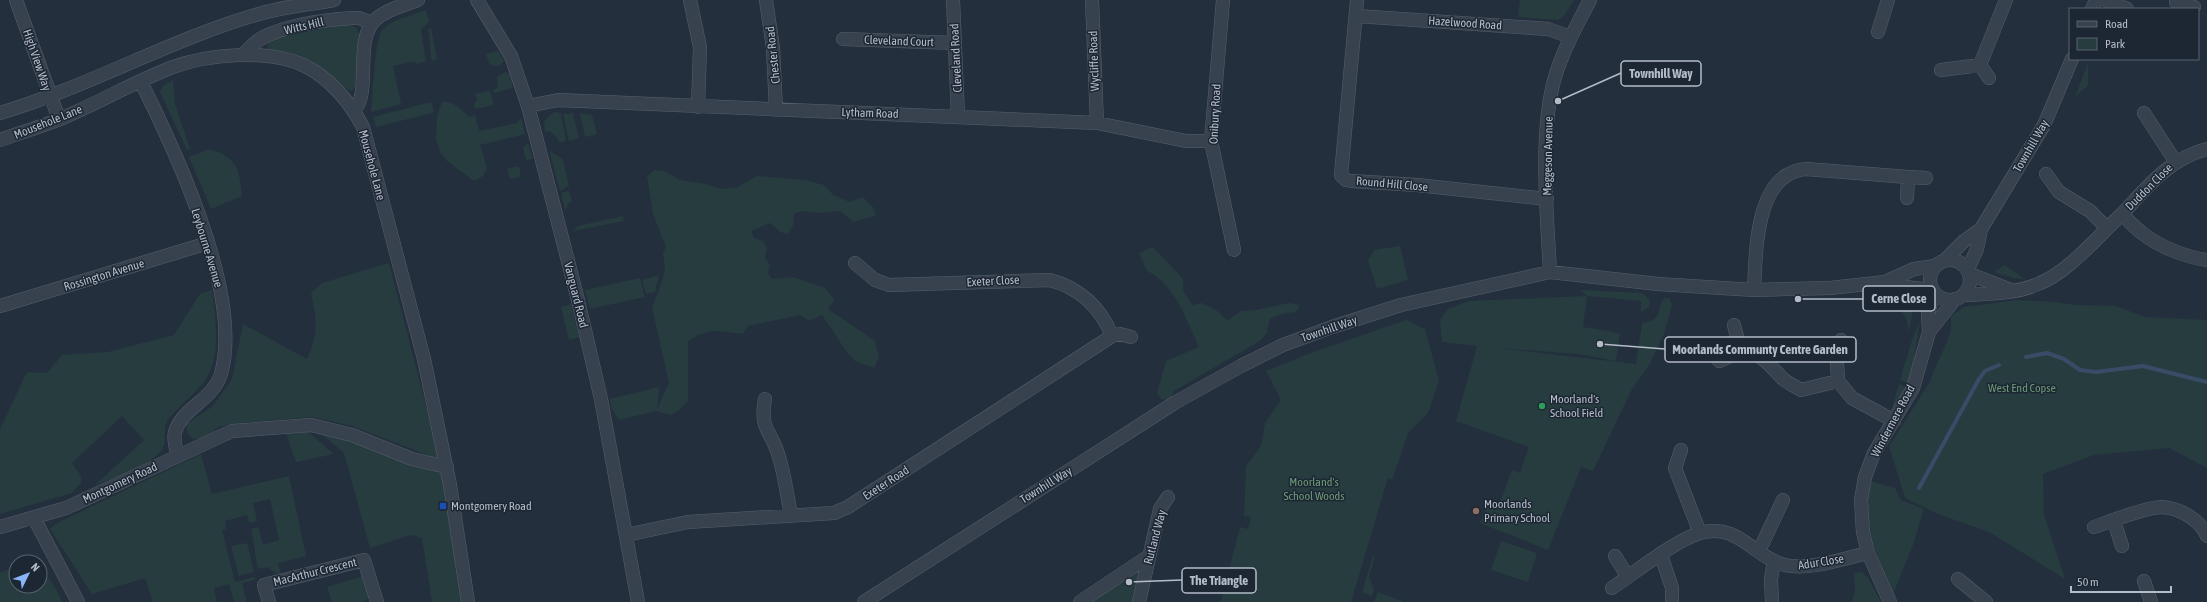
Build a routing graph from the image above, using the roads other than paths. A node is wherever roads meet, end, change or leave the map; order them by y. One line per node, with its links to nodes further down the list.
1 (16, 0): 32 (street, High View Way)
2 (334, 0): 17 (street)
3 (418, 0): 15 (street)
4 (477, 0): 33 (street, Vanguard Road)
5 (690, 0): 34 (street)
6 (766, 0): 36 (street, Chester Road)
7 (953, 0): 25 (street, Cleveland Road)
8 (1092, 0): 41 (street, Wycliffe Road)
9 (1223, 0): 43 (street, Onibury Road)
10 (1358, 0): 20 (street, Round Hill Close)
11 (1590, 0): 23 (street, Meggeson Avenue)
12 (1888, 0): 22 (street)
13 (2006, 0): 28 (street)
14 (2106, 0): 19 (street)
15 (404, 3): 21 (street)
16 (2176, 4): 18 (street)
17 (265, 6): 32 (street)
18 (2194, 7)
19 (2125, 8)
20 (1357, 16): 23 (street, Hazelwood Road); 50 (street, Round Hill Close)
21 (372, 23): 26 (street, Witts Hill); 35 (street)
22 (1878, 32)
23 (1571, 37): 50 (street, Meggeson Avenue)
24 (843, 39): 25 (street, Cleveland Court)
25 (955, 43): 39 (street, Cleveland Road)
26 (243, 54): 31 (street, Mousehole Lane); 35 (street, Mousehole Lane)
27 (2072, 60): 53 (street, Townhill Way)
28 (1980, 65): 29 (street); 30 (street)
29 (1941, 70)
30 (1989, 78)
31 (140, 82): 40 (street, Mousehole Lane); 54 (street, Leybourne Avenue)
32 (50, 96): 37 (street); 40 (street, High View Way)
33 (528, 106): 34 (street, Lytham Road); 88 (street, Vanguard Road)
34 (698, 107): 36 (street, Lytham Road)
35 (354, 110): 79 (street, Mousehole Lane)
36 (776, 110): 39 (street, Lytham Road)
37 (0, 113)
38 (2144, 113): 45 (street, Duddon Close)
39 (958, 117): 41 (street, Lytham Road)
40 (59, 119): 42 (street, Mousehole Lane)
41 (1097, 123): 43 (street, Lytham Road)
42 (0, 140)
43 (1211, 141): 55 (street, Onibury Road)
44 (2207, 149): 45 (street, Duddon Close)
45 (2176, 161): 51 (street, Duddon Close)
46 (2046, 174): 52 (street)
47 (1908, 177): 48 (street); 49 (street); 62 (street)
48 (1926, 178)
49 (1907, 198)
50 (1547, 199): 59 (street, Meggeson Avenue)
51 (2122, 214): 52 (street, Duddon Close); 56 (street, Duddon Close)
52 (2107, 228): 63 (street, Duddon Close)
53 (1981, 229): 58 (street, Townhill Way); 60 (street, Townhill Way)
54 (208, 243): 66 (street, Rossington Avenue); 78 (street, Leybourne Avenue)
55 (1234, 250)
56 (2207, 260)
57 (855, 263): 69 (street, Exeter Close)
58 (1940, 263): 60 (street); 61 (street, Townhill Way); 64 (street)
59 (1550, 272): 62 (street, Townhill Way); 106 (street, Townhill Way)
60 (1969, 272): 63 (street, Duddon Close); 65 (street)
61 (1885, 282): 62 (street, Townhill Way); 64 (street, Townhill Way)
62 (1754, 290)
63 (2011, 290): 65 (street, Duddon Close)
64 (1933, 291): 65 (street); 68 (street, Windermere Road)
65 (1959, 297): 68 (street, Windermere Road)
66 (0, 306)
67 (1734, 325): 72 (street)
68 (1929, 332): 76 (street, Windermere Road)
69 (1112, 336): 70 (street); 82 (street, Exeter Road)
70 (1131, 337)
71 (1841, 340): 74 (street)
72 (1740, 349): 73 (street); 74 (street)
73 (1719, 361)
74 (1838, 381): 76 (street)
75 (765, 399): 82 (street)
76 (1894, 421): 92 (street, Windermere Road)
77 (1681, 450): 87 (street)
78 (178, 456): 79 (street, Montgomery Road); 83 (street, Montgomery Road)
79 (446, 467): 104 (street, Mousehole Lane)
80 (1168, 497): 94 (street, Rutland Way)
81 (1783, 500): 91 (street)
82 (791, 515): 88 (street, Exeter Road)
83 (34, 518): 85 (street, Montgomery Road); 101 (street)
84 (2114, 521): 86 (street); 89 (street); 90 (street)
85 (0, 527)
86 (2094, 527)
87 (1700, 533): 91 (street, Adur Close); 93 (street, Adur Close)
88 (626, 535): 105 (street, Vanguard Road)
89 (2207, 536)
90 (2122, 546)
91 (1759, 551): 96 (street, Adur Close)
92 (1868, 553): 96 (street, Adur Close); 111 (street, Windermere Road)
93 (1661, 555): 97 (street, Adur Close); 109 (street)
94 (1149, 556): 107 (street); 108 (street, Rutland Way)
95 (1615, 556): 97 (street)
96 (1774, 561): 110 (street)
97 (1628, 578): 100 (street, Adur Close)
98 (1958, 580): 112 (street)
99 (2144, 581): 113 (street)
100 (1612, 588)
101 (78, 602)
102 (269, 602): 103 (street, MacArthur Crescent)
103 (377, 602)
104 (468, 602)
105 (638, 602)
106 (864, 602)
107 (1080, 602)
108 (1139, 602)
109 (1672, 602)
110 (1772, 602)
111 (1890, 602)
112 (1986, 602)
113 (2151, 602)

